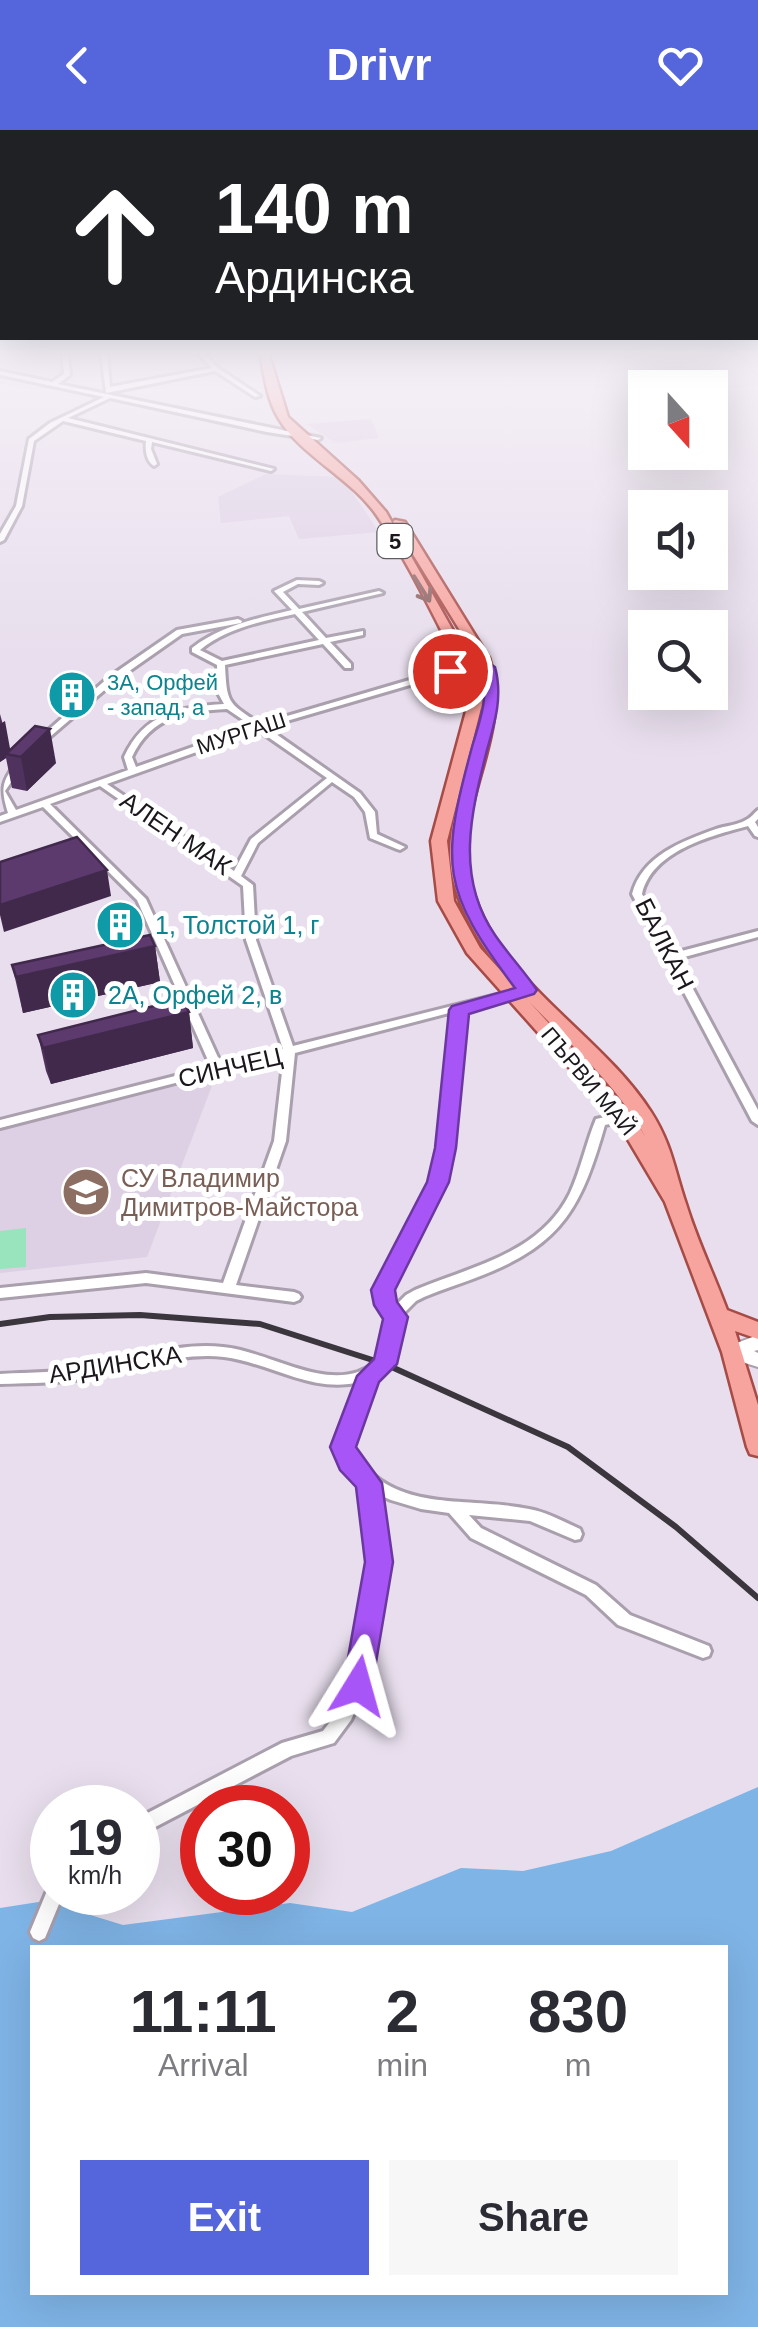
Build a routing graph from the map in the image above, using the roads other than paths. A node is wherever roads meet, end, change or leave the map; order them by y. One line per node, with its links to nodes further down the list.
1 (28, 455): 8 (street)
2 (150, 455): 6 (street)
3 (211, 455): 7 (street)
4 (321, 455): 18 (main road, ПЪРВИ МАЙ / 5, one-way to 18)
5 (337, 455): 17 (main road, 5)
6 (154, 464)
7 (271, 469)
8 (0, 540)
9 (319, 583): 11 (street)
10 (379, 593): 11 (street)
11 (298, 612): 14 (street); 15 (street)
12 (238, 621): 25 (street)
13 (360, 633): 14 (street)
14 (324, 640): 15 (street); 16 (street)
15 (221, 664): 19 (street)
16 (348, 666)
17 (488, 667): 18 (street, МУРГАШ); 33 (main road, ПЪРВИ МАЙ / 5)
18 (469, 668): 20 (street, МУРГАШ); 33 (main road, ПЪРВИ МАЙ / 5)
19 (228, 706): 20 (street); 21 (street)
20 (258, 727): 21 (street, МУРГАШ); 22 (street)
21 (133, 771): 23 (street, МУРГАШ)
22 (332, 778): 29 (street); 30 (street)
23 (102, 784): 24 (street, МУРГАШ); 30 (street, АЛЕН МАК)
24 (45, 804): 25 (street, МУРГАШ); 36 (street)
25 (14, 814): 27 (street, МУРГАШ)
26 (754, 818): 28 (street); 32 (street, БАЛКАН)
27 (0, 819)
28 (758, 834)
29 (400, 847)
30 (237, 874): 35 (street, АЛЕН МАК)
31 (758, 934): 32 (street)
32 (671, 957): 38 (street, БАЛКАН)
33 (520, 992): 34 (street, СИНЧЕЦ); 37 (main road, ПЪРВИ МАЙ / 5); 40 (main road, ПЪРВИ МАЙ / 5)
34 (459, 1010): 35 (street, СИНЧЕЦ); 45 (street)
35 (290, 1053): 36 (street, СИНЧЕЦ); 41 (street, АЛЕН МАК)
36 (218, 1070): 39 (street, СИНЧЕЦ)
37 (624, 1118): 40 (main road, ПЪРВИ МАЙ / 5); 45 (street)
38 (757, 1119)
39 (0, 1124)
40 (675, 1202): 44 (main road, ПЪРВИ МАЙ / 5)
41 (228, 1288): 42 (street); 43 (street)
42 (0, 1293)
43 (294, 1297)
44 (718, 1315): 46 (main road); 48 (main road, ПЪРВИ МАЙ / 5)
45 (396, 1317): 50 (street)
46 (758, 1331)
47 (758, 1342): 48 (main road)
48 (732, 1352): 49 (main road); 52 (main road, ПЪРВИ МАЙ / 5)
49 (758, 1360)
50 (369, 1376): 51 (street, АРДИНСКА); 53 (street)
51 (0, 1379)
52 (758, 1447)
53 (369, 1483): 54 (street); 57 (street)
54 (454, 1509): 55 (street); 56 (street)
55 (575, 1534)
56 (704, 1651)
57 (160, 1816)
58 (46, 1915): 59 (street)
59 (39, 1932)

